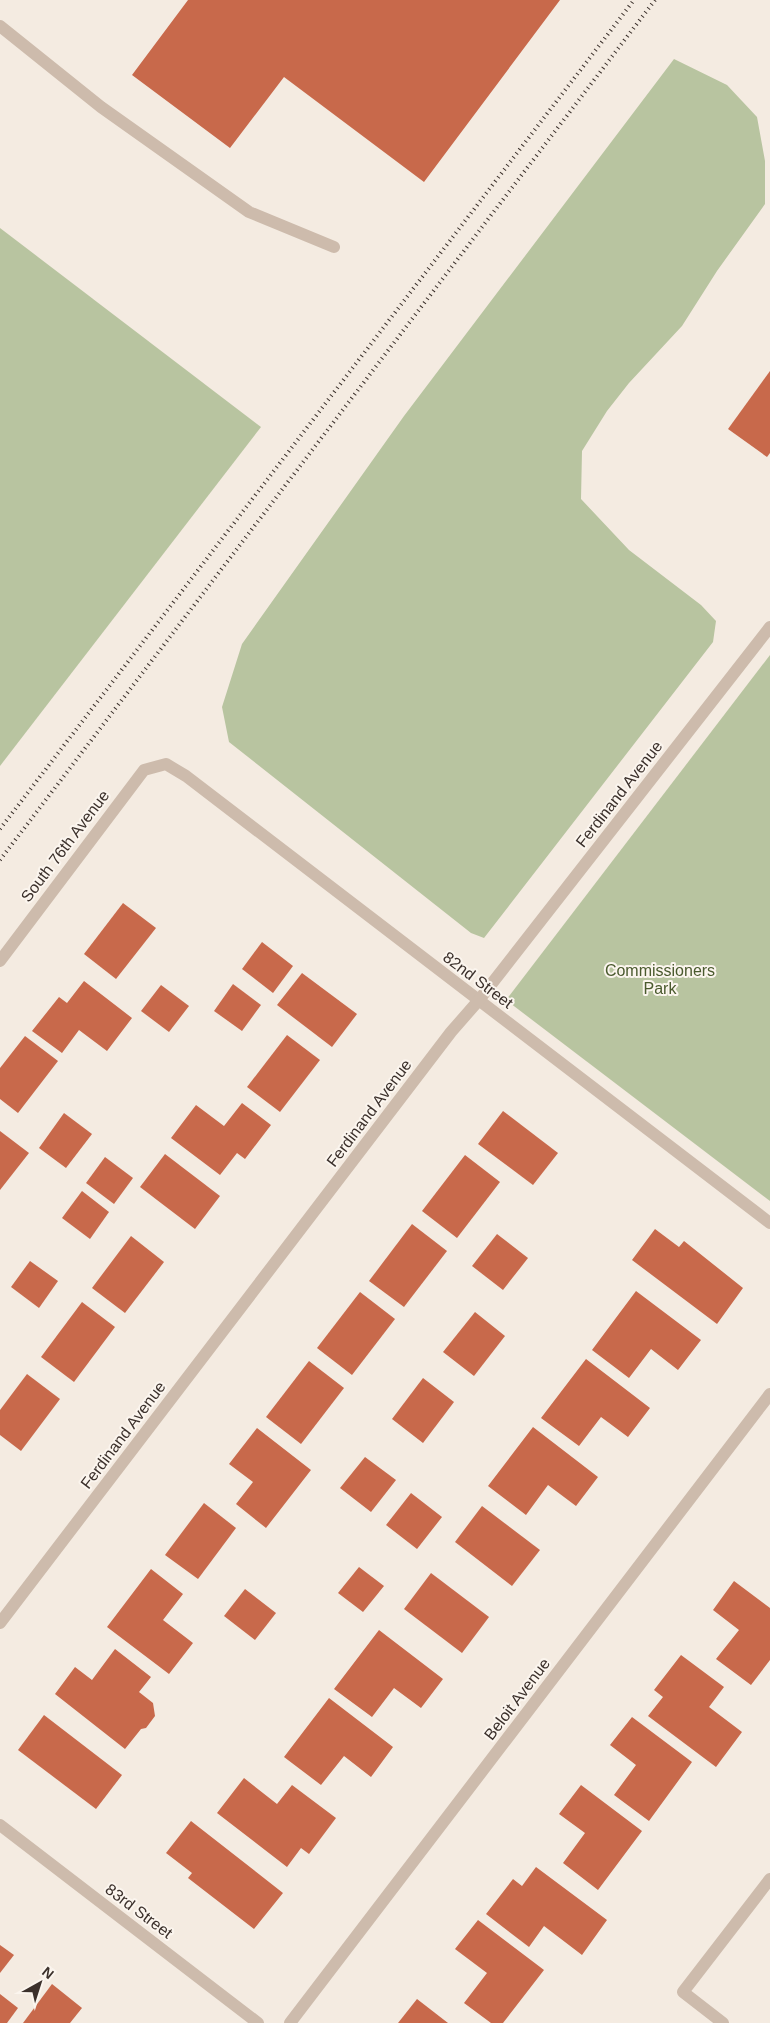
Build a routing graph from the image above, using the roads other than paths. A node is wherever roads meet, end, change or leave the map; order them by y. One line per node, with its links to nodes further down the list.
1 (0, 26): 2 (street)
2 (334, 247)
3 (770, 627): 6 (street, Ferdinand Avenue)
4 (166, 764): 5 (street, South 76th Avenue); 6 (street, 82nd Street)
5 (0, 961)
6 (479, 1000): 7 (street, 82nd Street); 9 (street, Ferdinand Avenue)
7 (770, 1223)
8 (770, 1394): 13 (street, Beloit Avenue)
9 (0, 1624)
10 (0, 1825): 12 (street, 83rd Street)
11 (770, 1879): 14 (street)
12 (258, 2023)
13 (290, 2023)
14 (723, 2023)

